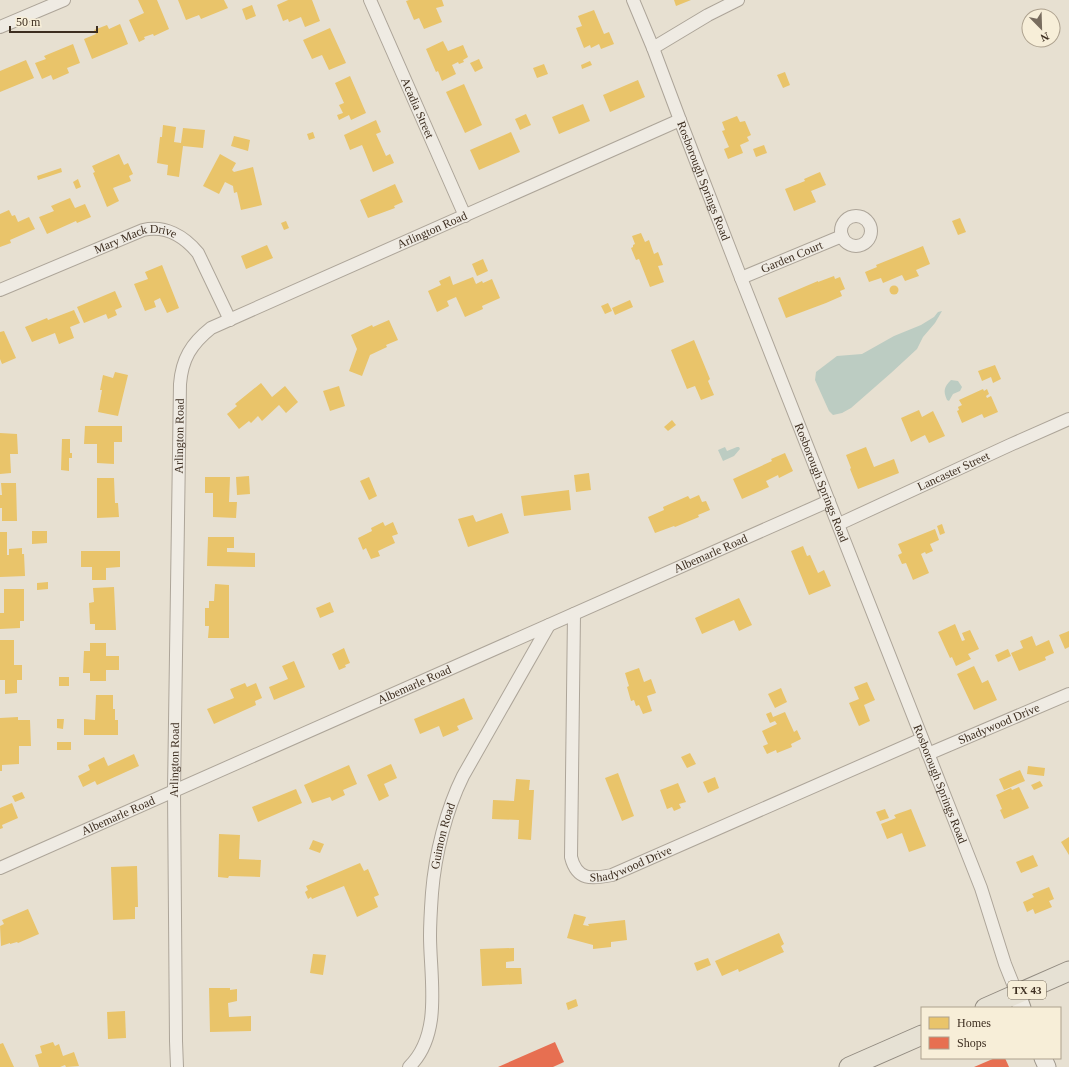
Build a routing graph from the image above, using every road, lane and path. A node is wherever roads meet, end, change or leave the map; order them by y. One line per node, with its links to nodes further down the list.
1 (64, 0): 5 (street)
2 (370, 0): 8 (street, Acadia Street)
3 (633, 0): 6 (street, Rosborough Springs Road)
4 (738, 0): 6 (street)
5 (0, 27)
6 (653, 48): 7 (street, Rosborough Springs Road)
7 (680, 120): 8 (street, Arlington Road); 10 (street, Rosborough Springs Road)
8 (465, 216): 12 (street, Arlington Road)
9 (842, 236): 10 (street, Garden Court)
10 (741, 278): 14 (street, Rosborough Springs Road)
11 (0, 290): 12 (street, Mary Mack Drive)
12 (230, 320): 21 (street, Arlington Road)
13 (1069, 419): 15 (street, Lancaster Street)
14 (829, 501): 15 (street, Rosborough Springs Road); 16 (street, Albemarle Road)
15 (839, 524): 19 (street, Rosborough Springs Road)
16 (574, 614): 17 (street, Albemarle Road); 19 (street, Shadywood Drive)
17 (549, 625): 21 (street, Albemarle Road); 28 (street, Guimon Road)
18 (1069, 694): 20 (street, Shadywood Drive)
19 (922, 739): 20 (street, Rosborough Springs Road)
20 (928, 754): 24 (street, Rosborough Springs Road)
21 (174, 791): 22 (street, Albemarle Road); 27 (street, Arlington Road)
22 (0, 868)
23 (1069, 971): 24 (main road, TX 43)
24 (1020, 1001): 25 (main road, TX 43)
25 (990, 1007)
26 (921, 1035): 29 (main road)
27 (177, 1067)
28 (409, 1067)
29 (849, 1067)

